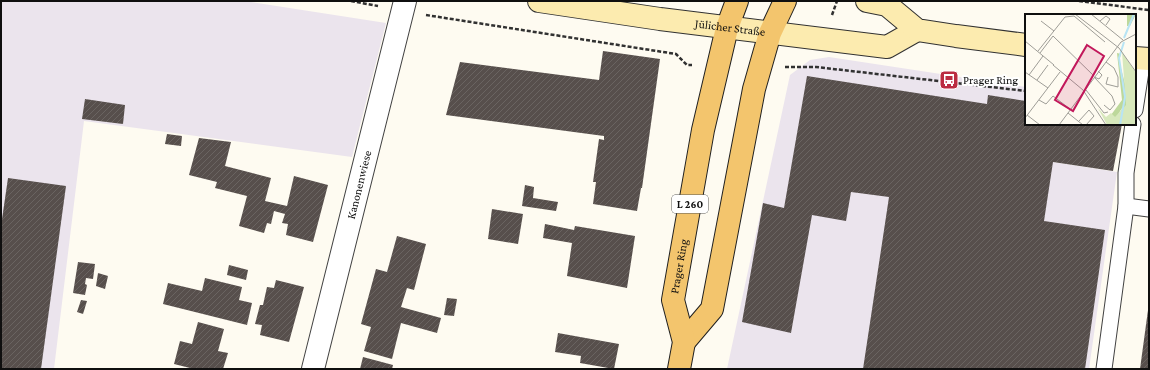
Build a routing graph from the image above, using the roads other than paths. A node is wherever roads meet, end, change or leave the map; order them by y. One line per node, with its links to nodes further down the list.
1 (538, 1): 6 (main road, Jülicher Straße)
2 (867, 1): 7 (main road)
3 (736, 3): 6 (main road, Prager Ring / L 260)
4 (404, 6): 16 (street, Kanonenwiese)
5 (782, 6): 8 (main road, Prager Ring / L 260)
6 (727, 28): 8 (main road, Jülicher Straße); 15 (main road, Prager Ring / L 260)
7 (917, 30): 8 (main road, Jülicher Straße); 9 (main road)
8 (770, 33): 15 (main road, Prager Ring / L 260)
9 (1025, 45)
10 (1142, 59): 11 (lane)
11 (1136, 103)
12 (1133, 125): 13 (lane)
13 (1126, 206): 14 (lane); 18 (lane)
14 (1149, 209)
15 (684, 342): 17 (main road, Prager Ring / L 260)
16 (313, 369)
17 (679, 369)
18 (1104, 369)

